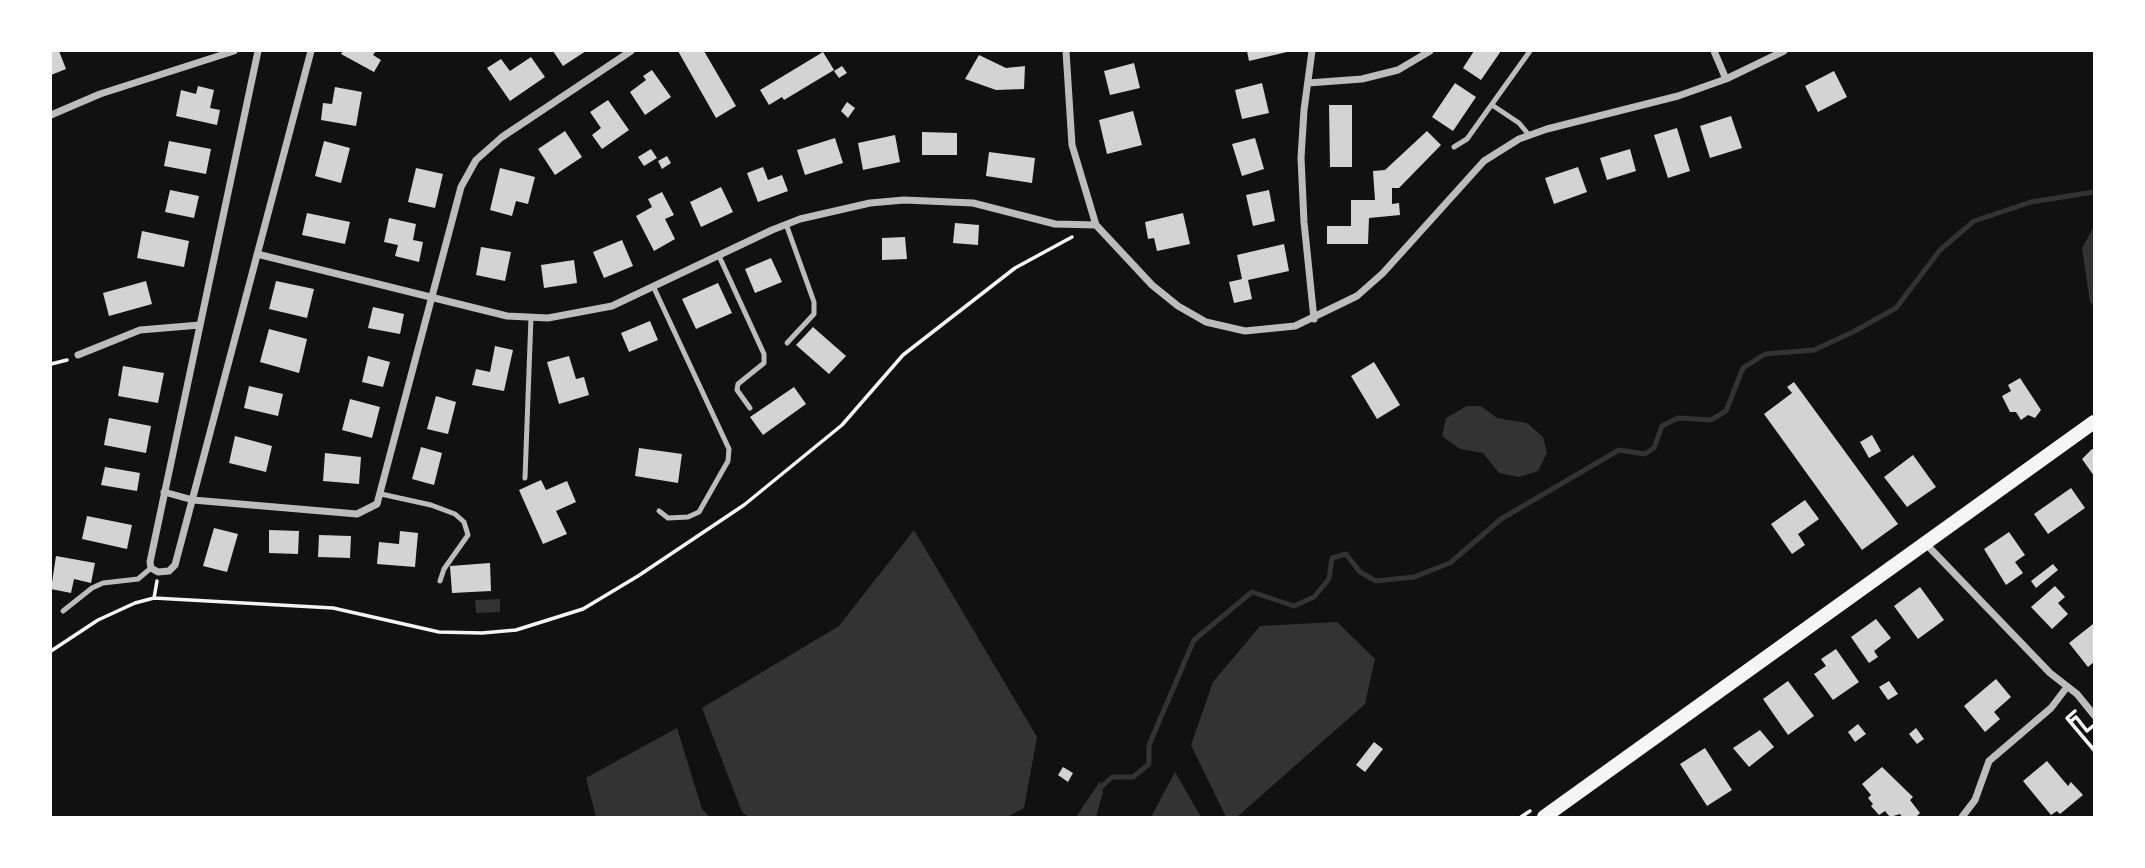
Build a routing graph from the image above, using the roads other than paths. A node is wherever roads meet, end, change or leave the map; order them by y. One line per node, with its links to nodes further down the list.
1 (234, 51): 14 (street)
2 (258, 51): 25 (street)
3 (311, 51): 19 (street)
4 (631, 51): 22 (street)
5 (1066, 51): 18 (street)
6 (1312, 51): 12 (street)
7 (1430, 51): 12 (street)
8 (1531, 51): 13 (lane)
9 (1714, 51): 11 (street)
10 (1784, 51): 11 (street)
11 (1726, 79): 15 (street)
12 (1308, 83): 24 (street)
13 (1492, 105): 15 (lane); 16 (lane)
14 (51, 114)
15 (1529, 135): 24 (street)
16 (1454, 147)
17 (786, 224): 18 (street); 20 (street); 26 (lane)
18 (1096, 225): 24 (street)
19 (257, 254): 22 (street); 33 (street)
20 (719, 256): 21 (street); 28 (lane)
21 (654, 288): 23 (street); 34 (lane)
22 (433, 299): 23 (street); 32 (street)
23 (531, 317): 30 (lane)
24 (1314, 319)
25 (200, 325): 27 (street); 31 (street)
26 (787, 343)
27 (78, 355)
28 (750, 408)
29 (2094, 422): 35 (main road)
30 (525, 478)
31 (164, 492): 33 (street); 36 (street)
32 (381, 494): 33 (street); 37 (lane)
33 (192, 500): 36 (street)
34 (659, 512)
35 (1925, 543): 39 (street); 41 (main road)
36 (151, 568): 38 (lane)
37 (440, 581)
38 (63, 611)
39 (2067, 687): 40 (street); 42 (street)
40 (2094, 715)
41 (1544, 817)
42 (1962, 817)

